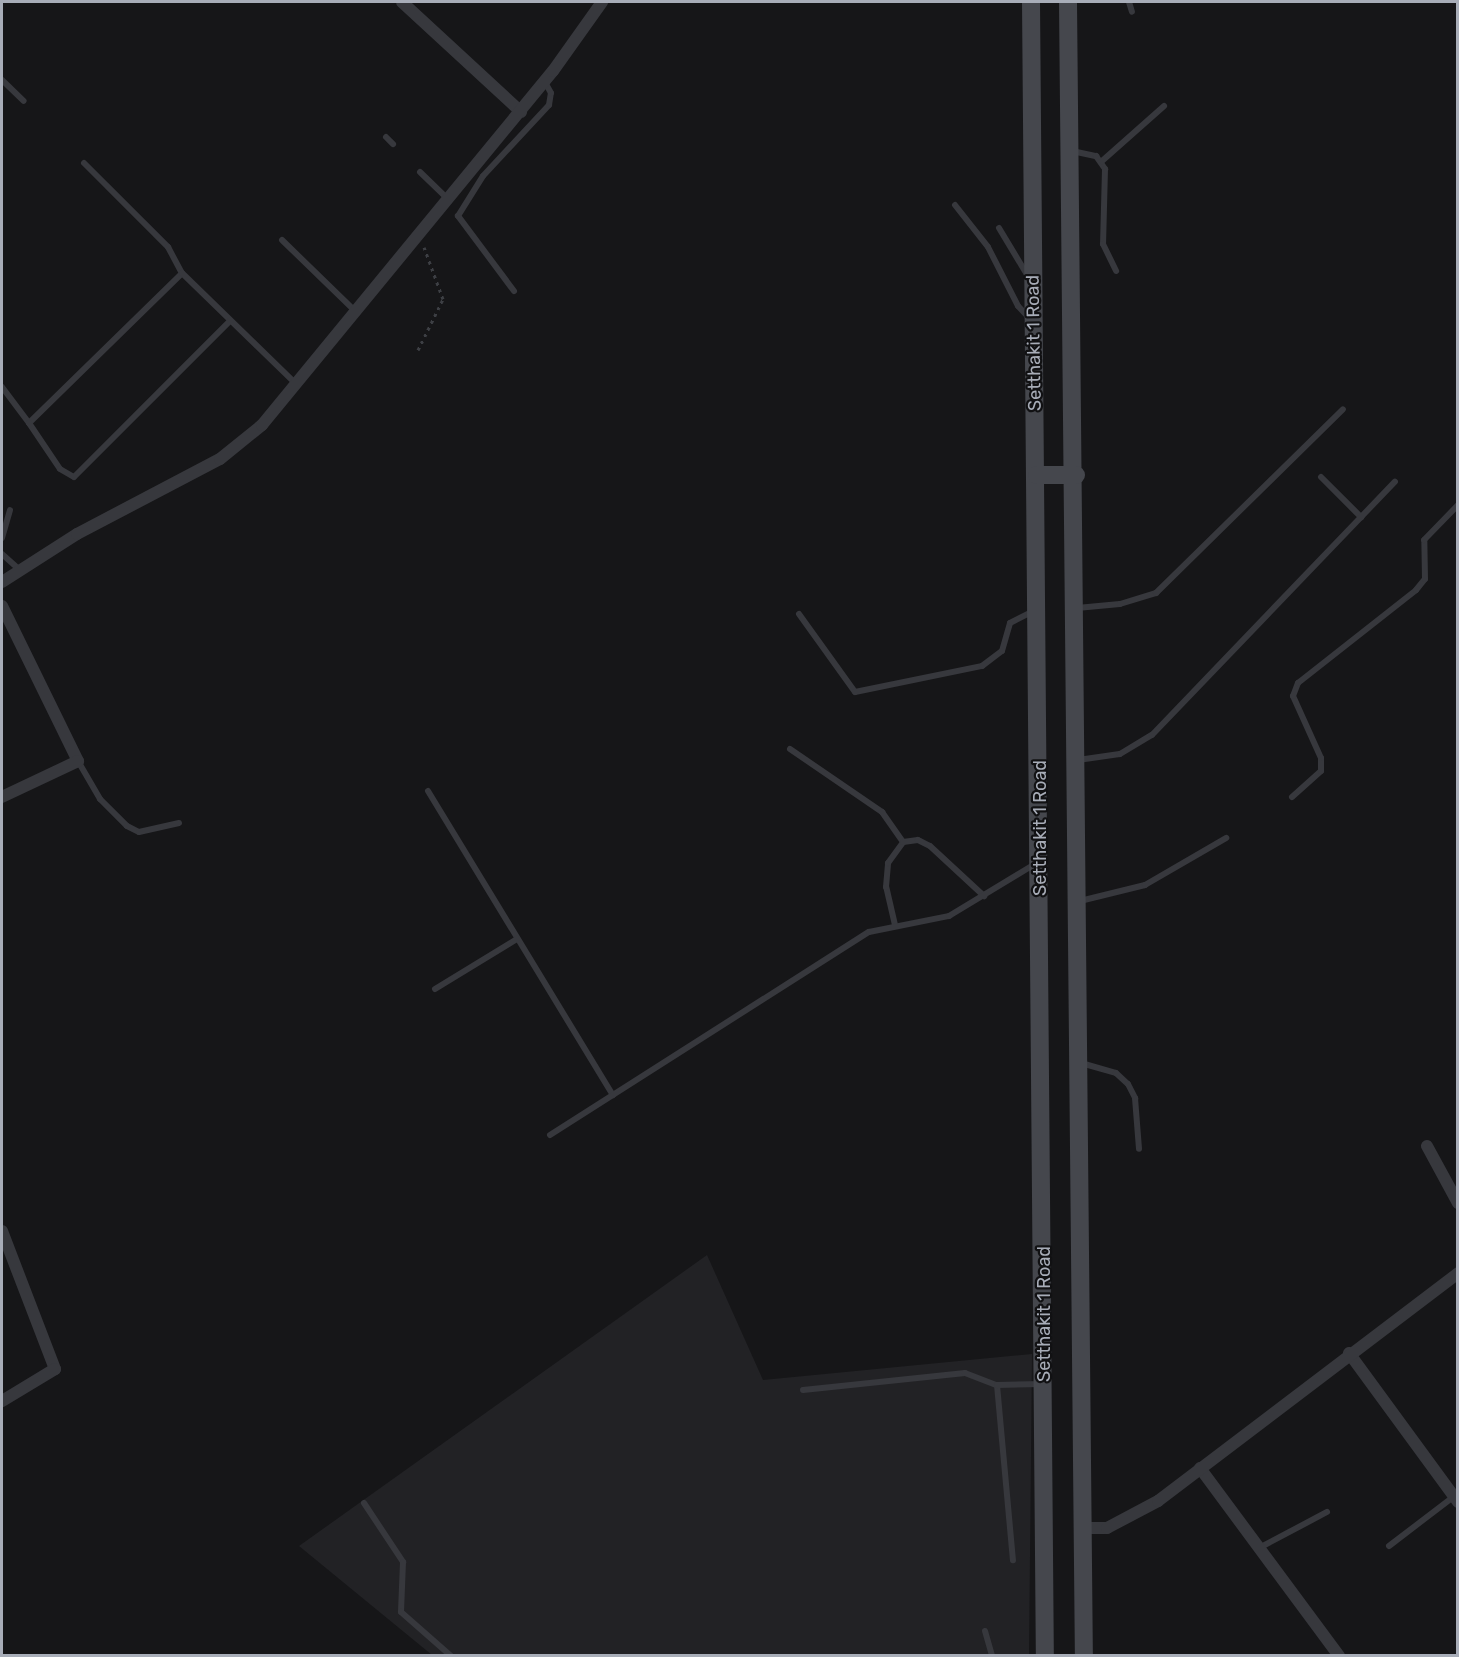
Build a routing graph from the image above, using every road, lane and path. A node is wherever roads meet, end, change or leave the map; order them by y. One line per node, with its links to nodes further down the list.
1 (402, 2): 11 (street)
2 (1030, 2): 25 (main road, Setthakit 1 Road)
3 (1068, 2): 14 (main road, Setthakit 1 Road)
4 (1129, 2): 6 (lane)
5 (596, 4): 8 (street)
6 (1132, 12)
7 (2, 80): 9 (lane)
8 (545, 82): 11 (street); 26 (lane)
9 (24, 101)
10 (1164, 106): 15 (lane)
11 (521, 112): 18 (street)
12 (386, 137): 13 (lane)
13 (393, 144)
14 (1069, 150): 15 (lane); 36 (main road, Setthakit 1 Road)
15 (1102, 161): 23 (lane)
16 (84, 163): 24 (lane)
17 (420, 172): 18 (lane)
18 (449, 200): 21 (street)
19 (955, 205): 29 (lane)
20 (999, 228): 25 (lane)
21 (419, 237): 27 (street); 30 (path)
22 (282, 240): 27 (lane)
23 (1116, 271)
24 (182, 273): 28 (lane); 34 (lane)
25 (1033, 280): 29 (main road, Setthakit 1 Road)
26 (514, 291)
27 (357, 314): 31 (street)
28 (230, 321): 31 (lane); 34 (lane)
29 (1034, 321): 35 (main road, Setthakit 1 Road)
30 (418, 350)
31 (298, 386): 44 (street)
32 (2, 387): 34 (lane)
33 (1343, 409): 47 (lane)
34 (29, 423)
35 (1037, 475): 36 (main road); 48 (main road, Setthakit 1 Road)
36 (1076, 475): 47 (main road, Setthakit 1 Road)
37 (1321, 477): 41 (lane)
38 (1395, 482): 41 (lane)
39 (1458, 505): 55 (lane)
40 (10, 510): 42 (lane)
41 (1361, 517): 52 (lane)
42 (2, 538)
43 (2, 555): 44 (lane)
44 (20, 570): 45 (street)
45 (2, 582)
46 (2, 606): 51 (street)
47 (1077, 608): 52 (main road, Setthakit 1 Road)
48 (1039, 610): 49 (lane); 59 (main road, Setthakit 1 Road)
49 (800, 614)
50 (790, 749): 58 (lane)
51 (78, 760): 54 (street); 56 (lane)
52 (1078, 760): 61 (main road, Setthakit 1 Road)
53 (428, 791): 63 (lane)
54 (2, 797)
55 (1292, 797)
56 (179, 823)
57 (1226, 838): 61 (lane)
58 (903, 842): 60 (lane); 62 (lane)
59 (1041, 861): 60 (lane); 74 (main road, Setthakit 1 Road)
60 (984, 896): 62 (lane)
61 (1079, 901): 65 (main road, Setthakit 1 Road)
62 (895, 925): 66 (lane)
63 (518, 939): 64 (lane); 66 (lane)
64 (435, 989)
65 (1081, 1063): 69 (lane); 82 (main road, Setthakit 1 Road)
66 (613, 1095): 67 (lane)
67 (550, 1135)
68 (1427, 1146): 70 (street)
69 (1139, 1149)
70 (1458, 1203)
71 (2, 1231): 77 (street)
72 (1458, 1273): 73 (street)
73 (1348, 1353): 78 (street); 79 (street)
74 (1045, 1384): 75 (lane); 87 (main road, Setthakit 1 Road)
75 (997, 1385): 76 (lane); 85 (lane)
76 (803, 1390)
77 (2, 1401)
78 (1200, 1468): 82 (street); 84 (street)
79 (1455, 1499): 83 (lane)
80 (364, 1503): 88 (lane)
81 (1327, 1512): 84 (lane)
82 (1083, 1528): 90 (main road, Setthakit 1 Road)
83 (1389, 1546)
84 (1259, 1548): 91 (street)
85 (1013, 1560)
86 (985, 1631): 89 (lane)
87 (1045, 1655)
88 (451, 1656)
89 (992, 1656)
90 (1084, 1656)
91 (1339, 1656)

